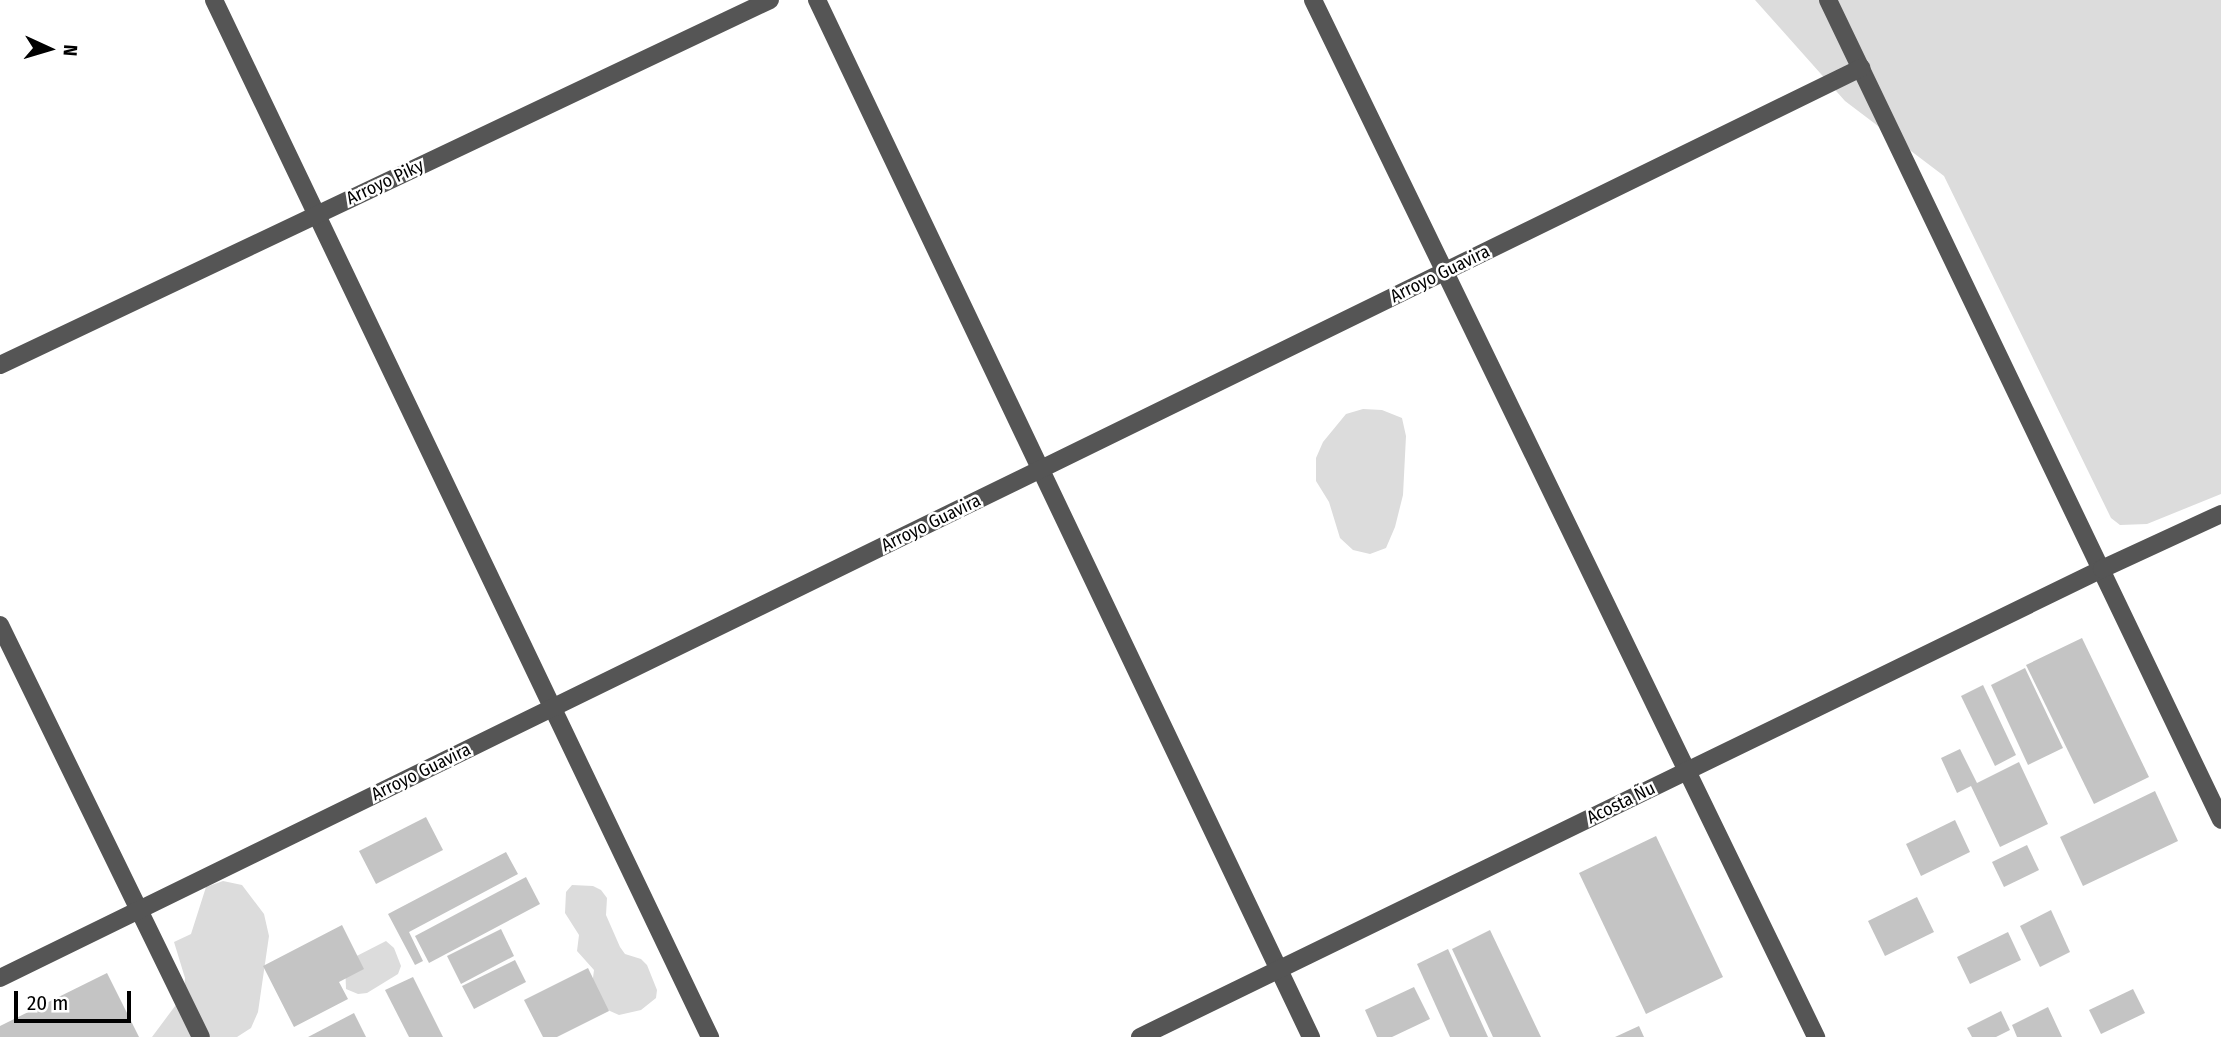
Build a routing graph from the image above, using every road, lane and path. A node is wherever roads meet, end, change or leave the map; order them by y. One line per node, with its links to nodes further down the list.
1 (214, 0): 7 (street)
2 (770, 0): 7 (street, Arroyo Piky)
3 (817, 0): 10 (street)
4 (1313, 0): 8 (street)
5 (1828, 0): 6 (street)
6 (1861, 68): 8 (street, Arroyo Guavira); 12 (street)
7 (317, 215): 9 (street, Arroyo Piky); 14 (street)
8 (1444, 272): 10 (street, Arroyo Guavira); 15 (street)
9 (0, 365)
10 (1041, 469): 14 (street, Arroyo Guavira); 18 (street)
11 (2221, 514): 12 (street, Acosta Ñu)
12 (2102, 569): 15 (street, Acosta Ñu); 16 (street)
13 (0, 625): 17 (street)
14 (552, 708): 17 (street, Arroyo Guavira); 21 (street)
15 (1685, 772): 18 (street, Acosta Ñu); 24 (street)
16 (2221, 820)
17 (139, 910): 19 (street, Arroyo Guavira); 20 (street)
18 (1279, 969): 22 (street, Acosta Ñu); 23 (street)
19 (0, 978)
20 (201, 1037)
21 (710, 1037)
22 (1140, 1037)
23 (1311, 1037)
24 (1816, 1037)

